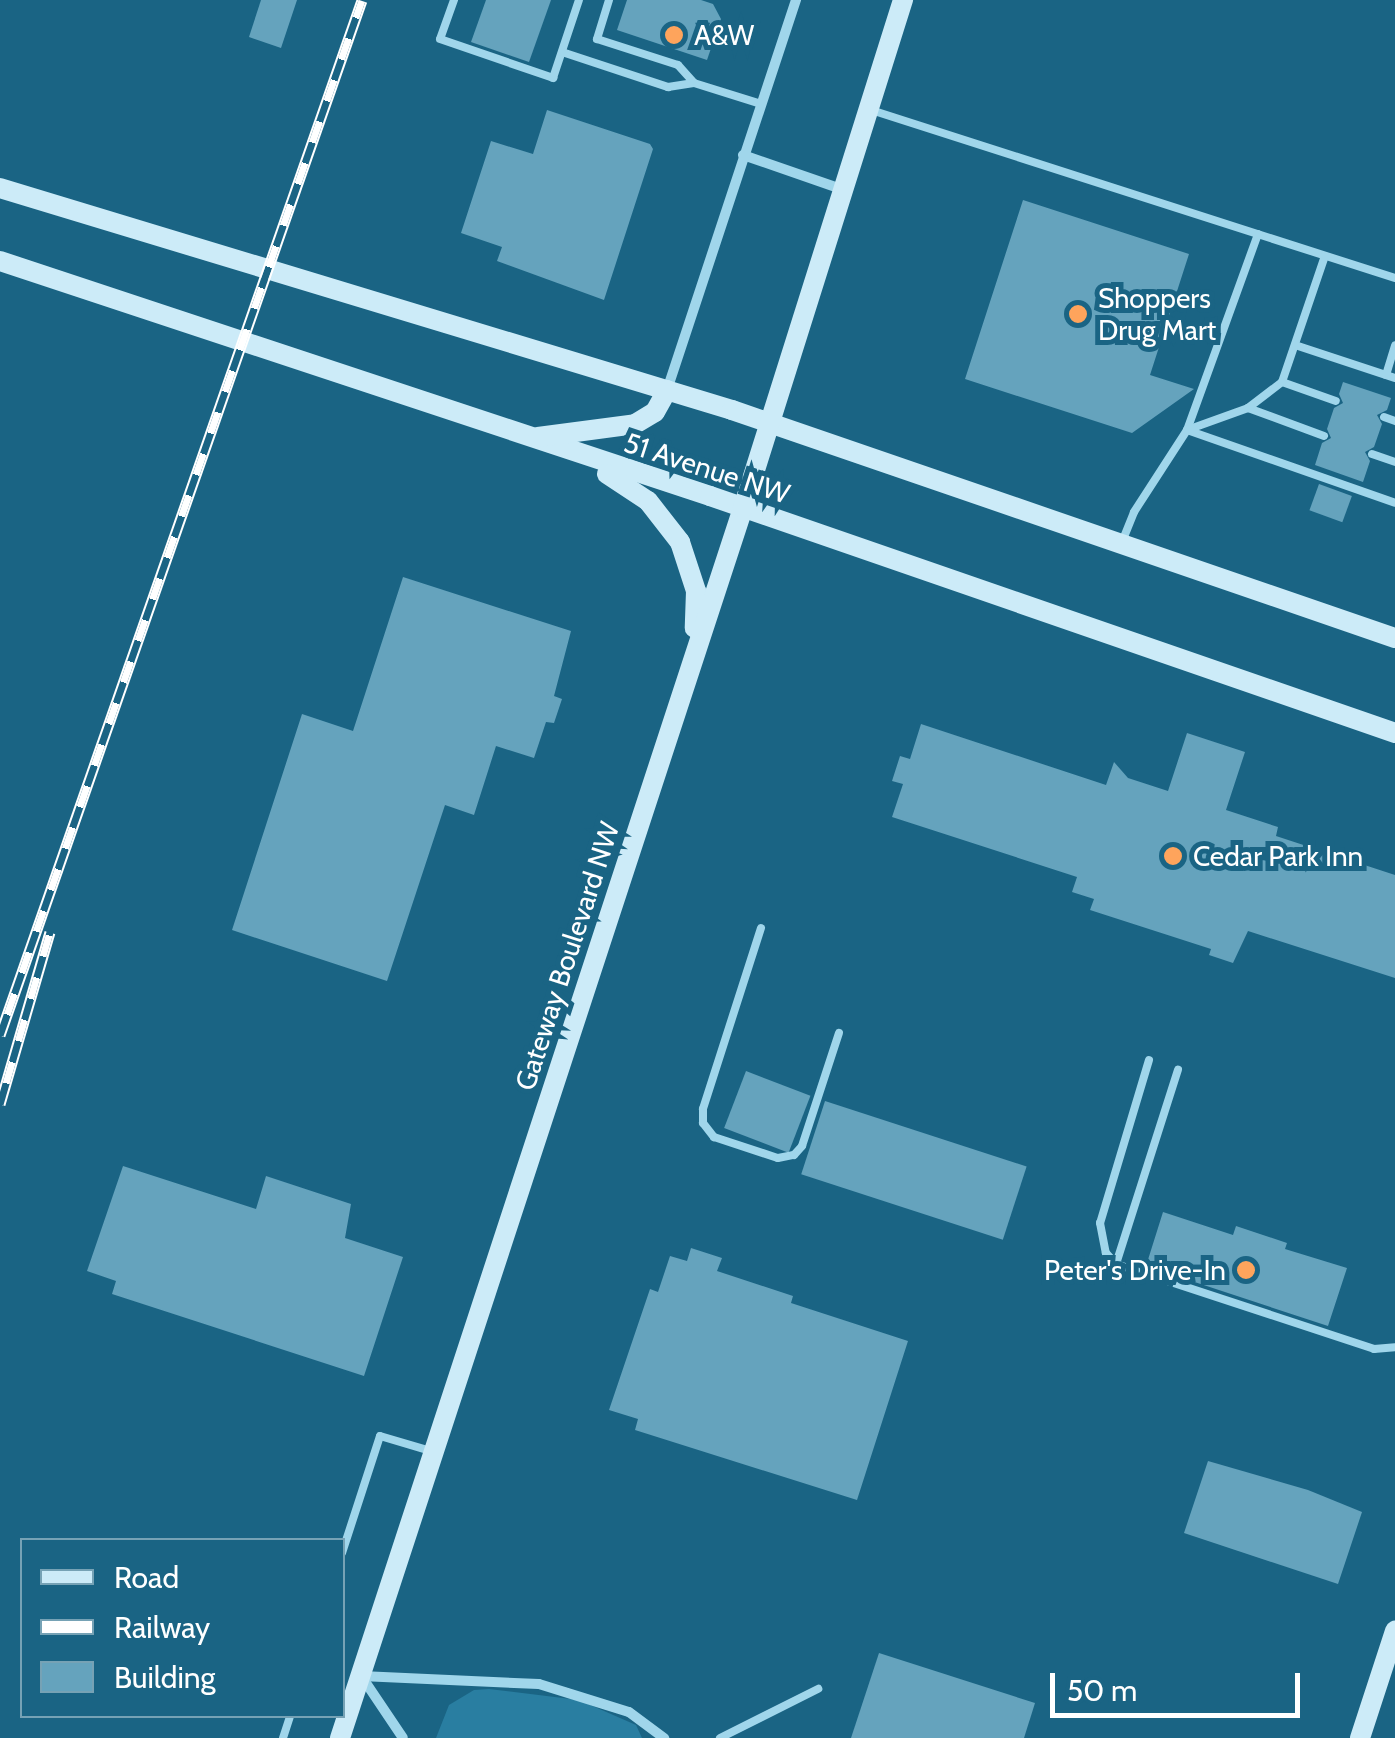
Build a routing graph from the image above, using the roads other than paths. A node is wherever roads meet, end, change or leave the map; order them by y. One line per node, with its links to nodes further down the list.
1 (454, 0): 6 (lane)
2 (580, 0): 6 (lane)
3 (609, 0): 7 (lane)
4 (796, 0): 8 (street)
5 (903, 0): 9 (main road, Gateway Boulevard NW)
6 (562, 52): 7 (lane)
7 (694, 83): 8 (lane)
8 (760, 104): 10 (street)
9 (868, 109): 12 (main road, Gateway Boulevard NW); 13 (lane)
10 (743, 155): 12 (street); 21 (street)
11 (0, 188): 21 (main road)
12 (841, 190): 26 (main road, Gateway Boulevard NW)
13 (1258, 234): 14 (lane); 27 (lane)
14 (1325, 256): 16 (lane); 17 (lane)
15 (0, 260): 29 (main road, 51 Avenue NW)
16 (1395, 278)
17 (1295, 345): 19 (lane); 20 (lane)
18 (1395, 345): 19 (lane)
19 (1391, 376)
20 (1282, 382): 22 (lane); 23 (lane)
21 (667, 390): 26 (main road); 29 (main road)
22 (1336, 400)
23 (1248, 408): 27 (lane); 28 (lane)
24 (1384, 417): 25 (lane)
25 (1395, 421)
26 (768, 423): 33 (main road, Gateway Boulevard NW); 34 (main road)
27 (1186, 430): 32 (lane); 34 (lane)
28 (1324, 436)
29 (526, 438): 33 (main road, 51 Avenue NW); 36 (main road)
30 (1372, 454): 31 (lane)
31 (1395, 462)
32 (1395, 503)
33 (743, 508): 36 (main road, Gateway Boulevard NW); 37 (main road, 51 Avenue NW)
34 (1120, 546): 35 (main road)
35 (1395, 638)
36 (694, 650): 44 (main road, Gateway Boulevard NW)
37 (1395, 733)
38 (761, 928): 39 (lane)
39 (840, 1032)
40 (1149, 1060): 42 (lane)
41 (1178, 1070): 42 (lane)
42 (1116, 1264): 43 (lane)
43 (1395, 1347)
44 (434, 1452): 45 (lane); 47 (main road, Gateway Boulevard NW)
45 (345, 1544)
46 (1395, 1631): 53 (main road)
47 (353, 1686): 49 (main road, Gateway Boulevard NW); 50 (street); 51 (street)
48 (818, 1689): 52 (lane)
49 (340, 1738)
50 (403, 1738)
51 (664, 1738)
52 (720, 1738)
53 (1360, 1738)

